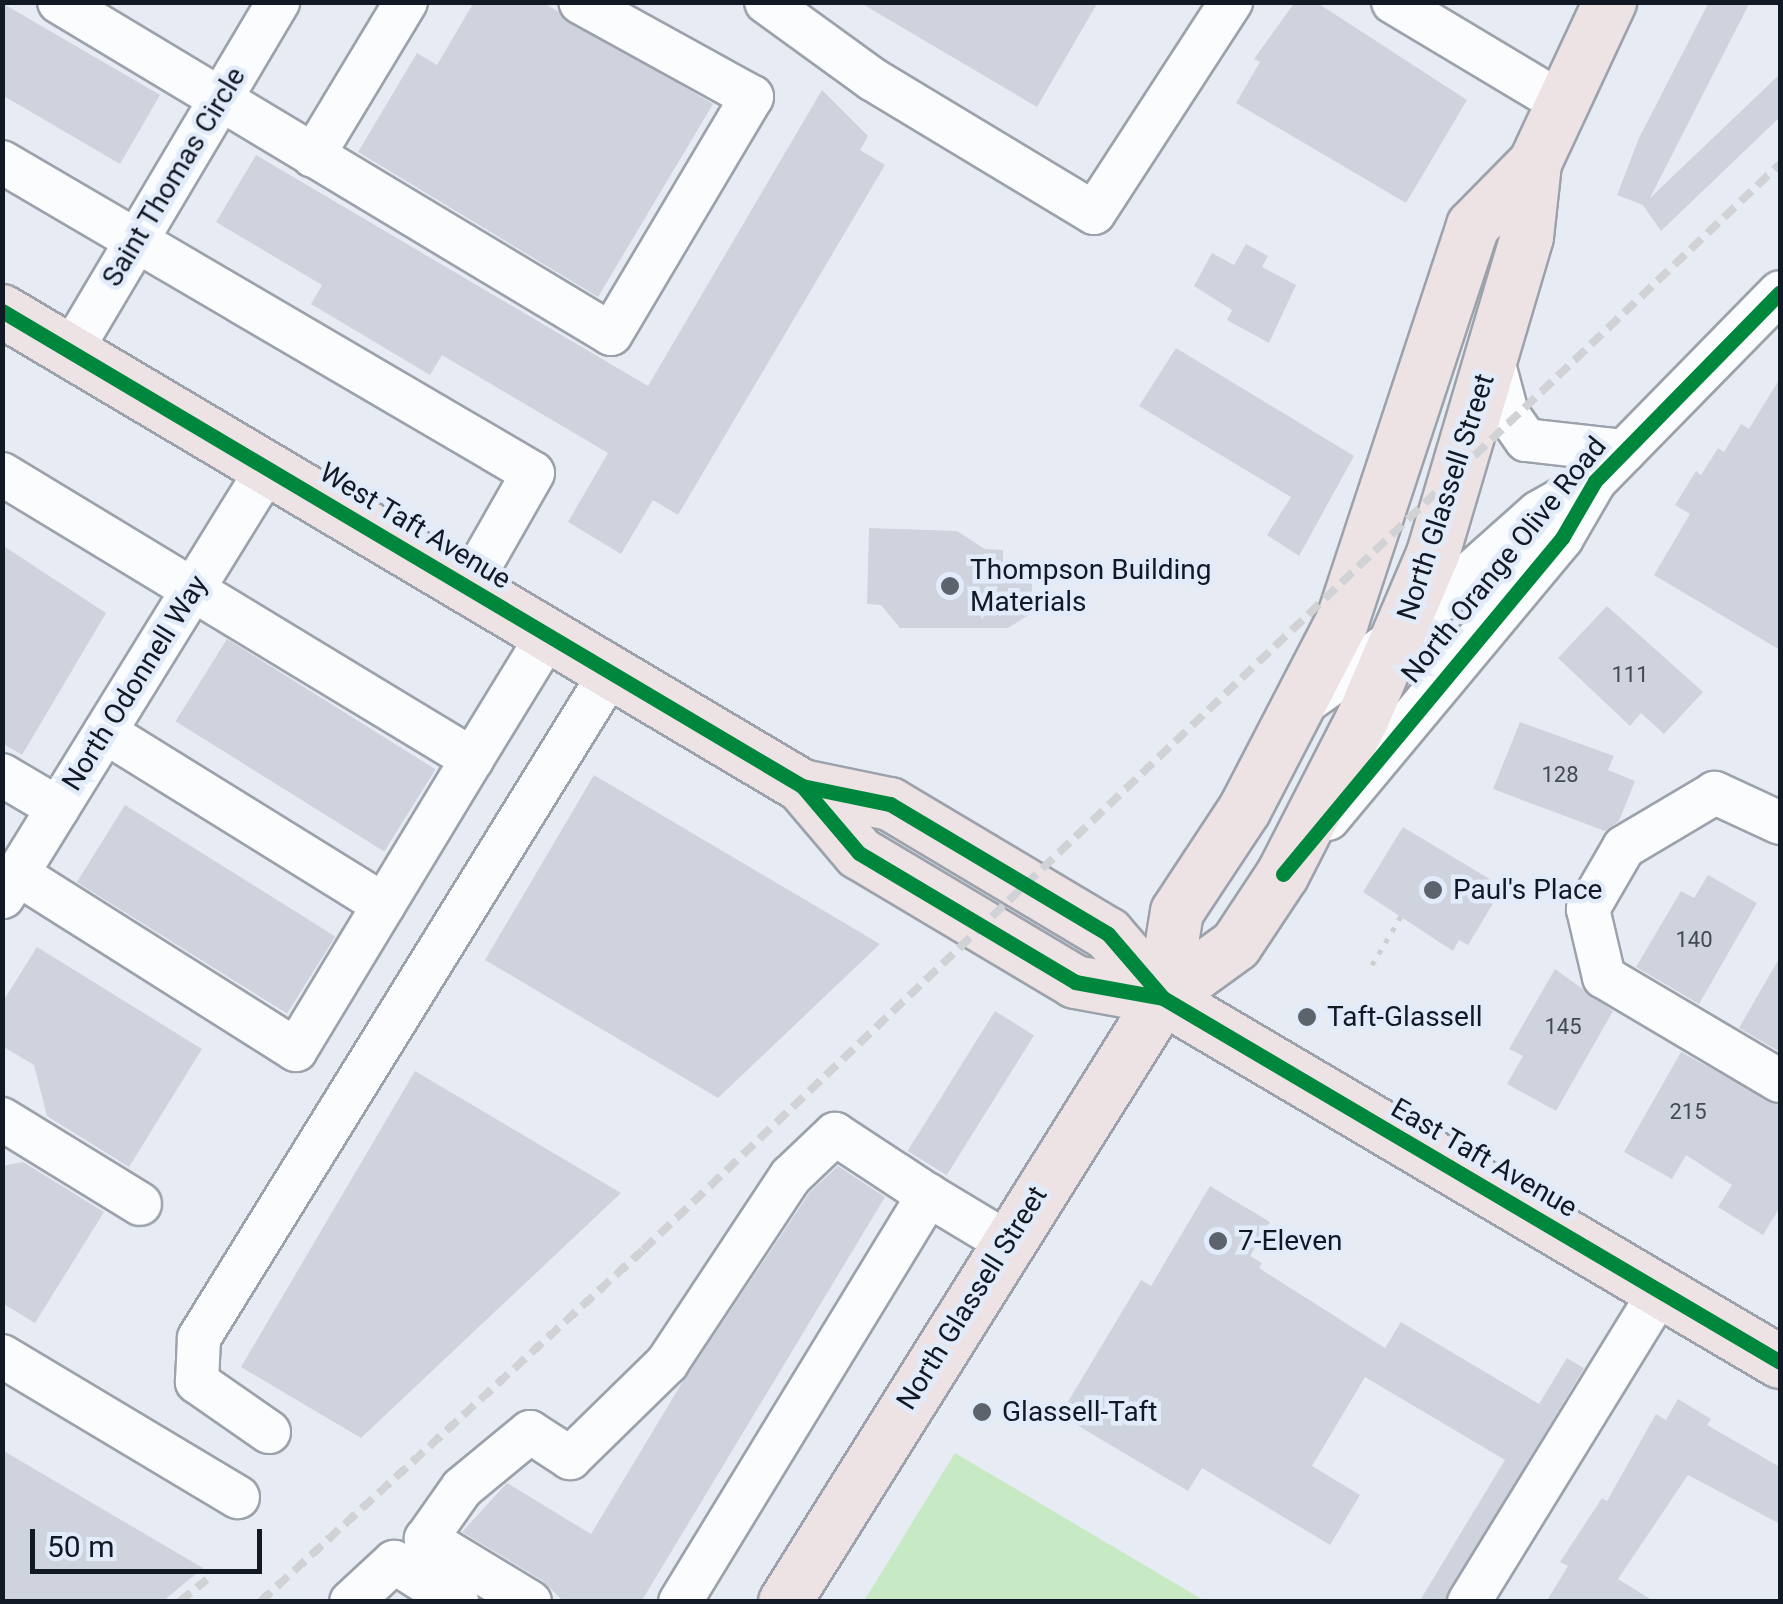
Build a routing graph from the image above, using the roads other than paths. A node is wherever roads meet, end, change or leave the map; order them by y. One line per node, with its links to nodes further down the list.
1 (59, 2): 9 (street)
2 (278, 2): 10 (street, Saint Thomas Circle)
3 (406, 2): 12 (street)
4 (580, 2): 12 (street)
5 (766, 2): 6 (street)
6 (1231, 2)
7 (1393, 2): 11 (street)
8 (1610, 2): 11 (main road, North Glassell Street)
9 (124, 19): 10 (street)
10 (220, 99): 12 (street); 15 (street, Saint Thomas Circle)
11 (1560, 102): 14 (main road, North Glassell Street)
12 (314, 156)
13 (2, 162): 15 (street)
14 (1535, 163): 19 (main road, North Glassell Street); 28 (main road, North Glassell Street)
15 (136, 242): 18 (street, Saint Thomas Circle); 24 (street)
16 (1780, 292): 20 (street, North Orange Olive Road)
17 (2, 311): 18 (main road, West Taft Avenue)
18 (71, 351): 21 (main road, West Taft Avenue)
19 (1492, 358): 20 (street); 25 (main road, North Glassell Street)
20 (1609, 466): 25 (street, North Orange Olive Road); 34 (street, North Orange Olive Road)
21 (268, 468): 23 (street, North Odonnell Way); 24 (main road, West Taft Avenue)
22 (2, 474): 23 (street)
23 (195, 587): 29 (street, North Odonnell Way); 30 (street)
24 (468, 588): 26 (main road, West Taft Avenue)
25 (1402, 634): 28 (street, North Orange Olive Road); 34 (main road, North Glassell Street)
26 (548, 635): 27 (main road, West Taft Avenue); 30 (street)
27 (612, 672): 37 (main road, West Taft Avenue); 46 (street)
28 (1306, 702): 37 (main road, North Glassell Street)
29 (105, 732): 32 (street, North Odonnell Way); 36 (street)
30 (472, 759): 36 (street)
31 (2, 775): 32 (street)
32 (58, 808): 35 (street, North Odonnell Way)
33 (1780, 823): 38 (street)
34 (1283, 874): 37 (main road, North Glassell Street)
35 (6, 891): 36 (street)
36 (384, 905)
37 (1163, 998): 42 (main road, North Glassell Street); 43 (main road, East Taft Avenue)
38 (1780, 1081)
39 (2, 1119): 41 (street)
40 (928, 1194): 42 (street); 50 (street); 51 (street)
41 (140, 1204)
42 (1006, 1242): 52 (main road, North Glassell Street)
43 (1660, 1291): 45 (main road, East Taft Avenue); 53 (street)
44 (2, 1356): 47 (street)
45 (1780, 1362)
46 (269, 1432)
47 (238, 1497)
48 (352, 1602): 49 (street)
49 (457, 1602)
50 (530, 1602)
51 (680, 1602)
52 (785, 1602)
53 (1469, 1602)

